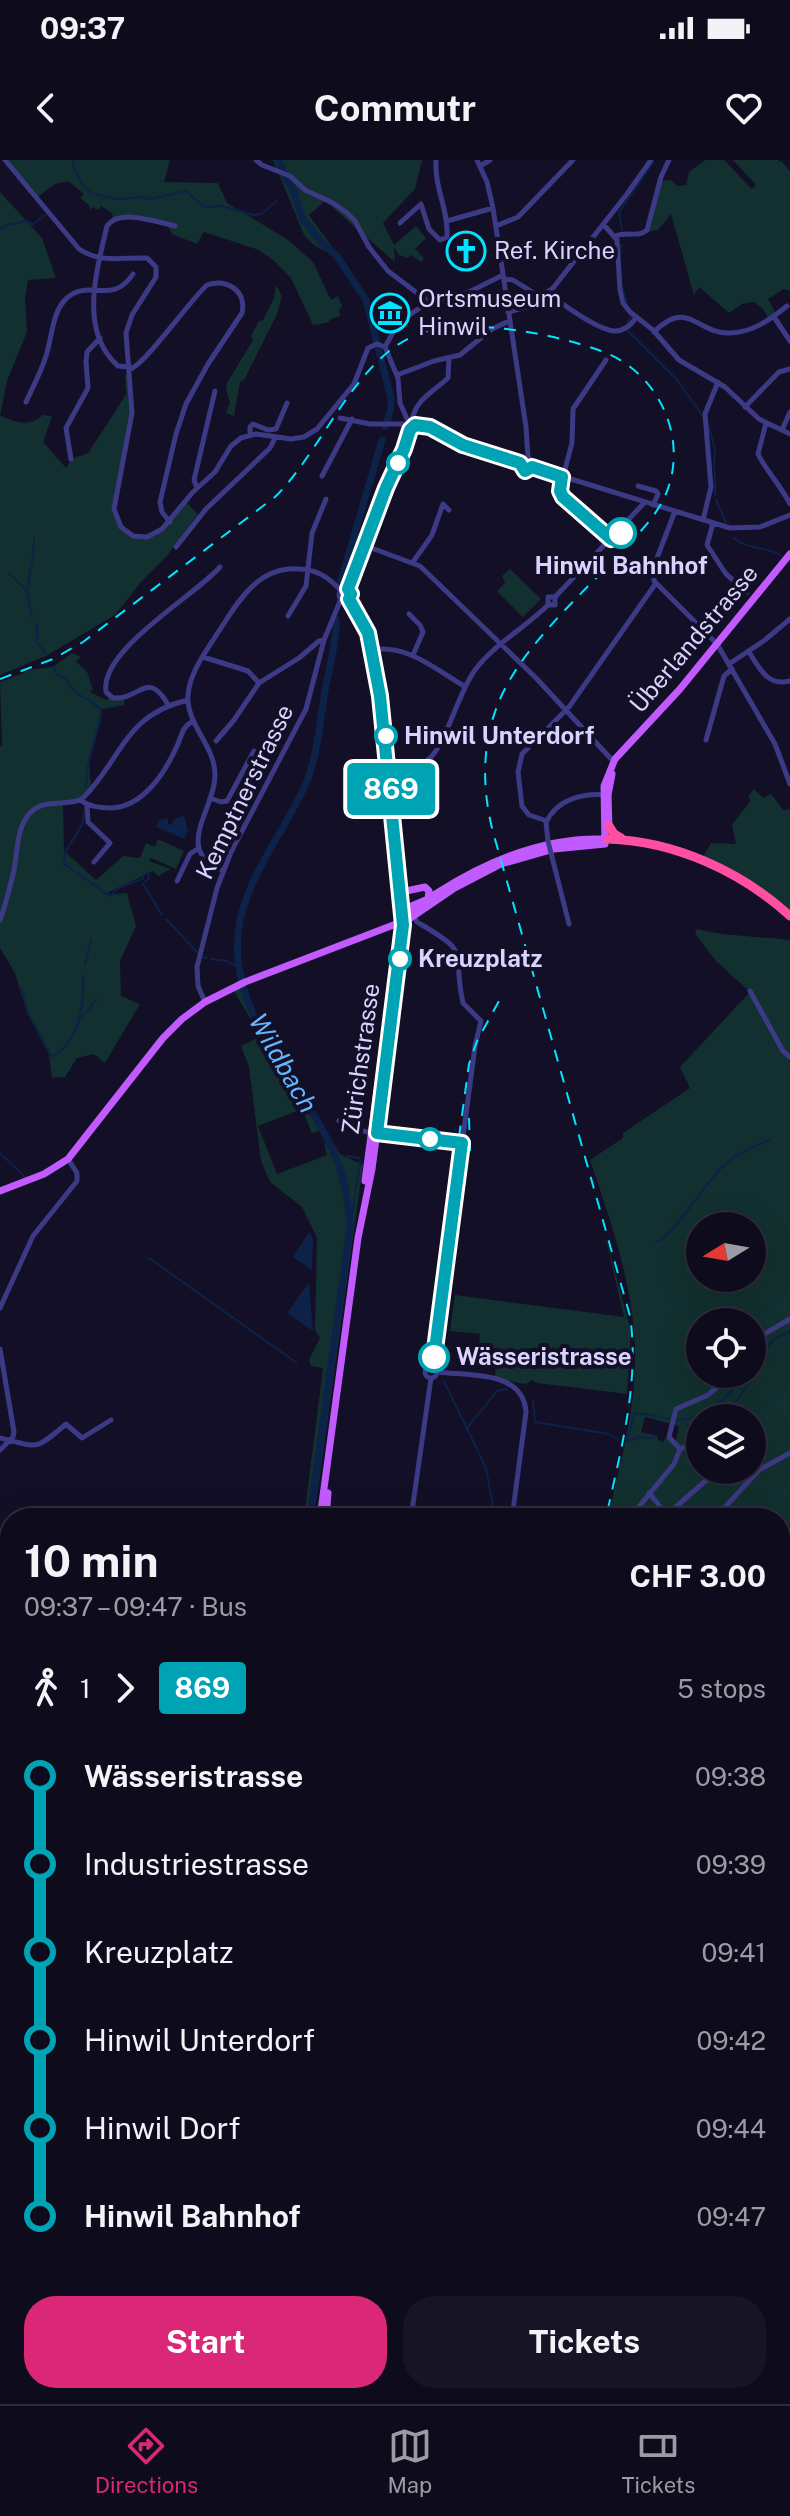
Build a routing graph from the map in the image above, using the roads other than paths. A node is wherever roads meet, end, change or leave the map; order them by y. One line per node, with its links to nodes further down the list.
1 (5, 160): 16 (street)
2 (256, 160): 21 (street)
3 (436, 160): 10 (street)
4 (490, 160): 8 (street)
5 (573, 160): 14 (street)
6 (651, 160): 12 (street)
7 (669, 160): 15 (street)
8 (479, 163): 9 (street)
9 (493, 208): 10 (street); 14 (street)
10 (447, 221): 11 (street)
11 (400, 223)
12 (604, 225): 15 (street); 20 (street)
13 (175, 226): 16 (street)
14 (496, 226): 18 (street)
15 (616, 236): 25 (street)
16 (100, 259): 19 (street); 33 (street)
17 (133, 274): 19 (street)
18 (503, 277): 20 (street); 21 (street); 23 (street)
19 (94, 291): 28 (street); 38 (street)
20 (545, 295): 23 (street); 25 (street)
21 (429, 302): 30 (street)
22 (787, 306): 24 (street)
23 (508, 312): 26 (street)
24 (774, 317): 27 (street); 29 (street)
25 (636, 318): 27 (street)
26 (509, 321): 31 (street); 50 (street)
27 (654, 332): 36 (street)
28 (100, 338): 33 (street); 51 (street)
29 (790, 341)
30 (379, 345): 35 (street); 49 (street)
31 (449, 358): 35 (street); 45 (street)
32 (606, 360): 55 (street)
33 (130, 368): 66 (street); 66 (street)
34 (790, 369): 40 (street)
35 (397, 375): 45 (street)
36 (718, 382): 40 (street); 65 (street)
37 (215, 391): 57 (street)
38 (26, 402)
39 (287, 403): 47 (street)
40 (745, 407): 44 (street)
41 (790, 412): 46 (street)
42 (340, 418): 43 (street)
43 (352, 419): 45 (street); 54 (street)
44 (766, 423): 46 (street); 60 (street)
45 (410, 424): 52 (street); 69 (street)
46 (782, 430): 48 (street)
47 (250, 434): 49 (street); 57 (street)
48 (790, 434)
49 (275, 438): 70 (street)
50 (528, 458): 52 (street); 53 (street)
51 (71, 459)
52 (520, 463): 53 (street)
53 (532, 467): 55 (street)
54 (322, 476)
55 (562, 477): 59 (street); 68 (street)
56 (638, 486): 61 (street)
57 (197, 488): 66 (street)
58 (326, 499): 74 (street)
59 (645, 502): 61 (street); 68 (street)
60 (790, 504)
61 (653, 505): 63 (street)
62 (449, 510): 72 (street)
63 (675, 511): 65 (street); 75 (street)
64 (790, 515): 67 (street)
65 (703, 520): 67 (street)
66 (170, 522)
67 (713, 523): 78 (street)
68 (611, 539): 85 (street)
69 (366, 546): 72 (street); 76 (street)
70 (176, 547)
71 (790, 554): 86 (main road, Überlandstrasse)
72 (413, 562): 85 (street)
73 (220, 567): 96 (street)
74 (308, 570): 77 (street); 82 (street); 90 (street)
75 (656, 583): 86 (street); 97 (street)
76 (348, 589): 77 (street); 80 (street)
77 (341, 591): 79 (street)
78 (747, 592)
79 (341, 599): 80 (street); 84 (street, Kemptnerstrasse)
80 (349, 599): 87 (street, Zürichstrasse)
81 (409, 614): 89 (street)
82 (288, 616)
83 (790, 619): 88 (street)
84 (324, 640): 93 (street); 118 (street, Kemptnerstrasse)
85 (500, 644): 94 (street); 97 (street)
86 (717, 644): 91 (street); 101 (main road, Überlandstrasse)
87 (372, 650): 89 (street); 104 (street, Zürichstrasse)
88 (749, 652): 91 (street); 92 (street)
89 (413, 655): 94 (street)
90 (203, 657): 93 (street); 95 (street)
91 (731, 666): 99 (street); 105 (street)
92 (790, 681)
93 (259, 683): 100 (street)
94 (464, 686): 104 (street)
95 (188, 700): 96 (street); 98 (street)
96 (169, 706): 108 (street)
97 (565, 710): 103 (street); 110 (street)
98 (193, 721): 107 (street); 109 (street)
99 (706, 740)
100 (216, 741)
101 (627, 748): 103 (main road, Überlandstrasse); 106 (main road, Überlandstrasse)
102 (254, 751): 107 (street)
103 (613, 761): 106 (main road, Überlandstrasse)
104 (389, 768): 121 (street, Zürichstrasse)
105 (790, 784)
106 (606, 795): 110 (street); 111 (main road, Überlandstrasse)
107 (210, 798): 115 (street)
108 (80, 800): 109 (street); 124 (street)
109 (87, 805): 117 (street)
110 (547, 821): 126 (street, bridge)
111 (606, 824): 112 (main road); 113 (highway); 114 (main road, Überlandstrasse)
112 (587, 839): 114 (main road); 120 (main road)
113 (624, 839): 114 (highway); 116 (highway)
114 (606, 841): 116 (highway); 122 (main road)
115 (199, 848): 118 (street); 119 (street)
116 (680, 853): 123 (highway)
117 (94, 862)
118 (223, 871): 131 (street, Kemptnerstrasse)
119 (177, 881)
120 (428, 899): 121 (main road); 121 (main road); 125 (main road)
121 (399, 900): 125 (street, Zürichstrasse)
122 (414, 916): 125 (main road); 129 (main road); 135 (street)
123 (790, 916)
124 (0, 920)
125 (402, 921): 127 (main road); 128 (main road, Zürichstrasse); 129 (main road, Zürichstrasse)
126 (569, 924)
127 (364, 937): 128 (main road); 131 (main road)
128 (398, 939): 134 (main road, Zürichstrasse)
129 (401, 948): 134 (main road, Zürichstrasse)
130 (750, 991): 132 (street)
131 (205, 1002): 136 (main road)
132 (790, 1057)
133 (339, 1121): 134 (street)
134 (374, 1132): 135 (street); 155 (main road, Zürichstrasse)
135 (462, 1143): 142 (street)
136 (68, 1159): 137 (main road); 138 (street)
137 (4, 1189)
138 (0, 1308)
139 (790, 1319): 140 (street)
140 (766, 1333)
141 (0, 1349): 148 (street)
142 (433, 1365): 143 (street); 144 (street)
143 (438, 1372): 144 (street); 157 (street)
144 (431, 1378): 156 (street)
145 (716, 1388): 150 (street)
146 (111, 1420): 148 (street)
147 (0, 1438): 148 (street)
148 (10, 1440): 151 (street)
149 (686, 1446): 150 (street)
150 (680, 1449): 154 (street)
151 (0, 1450)
152 (790, 1453): 161 (street)
153 (702, 1484): 160 (street)
154 (649, 1493): 158 (street); 159 (street)
155 (324, 1508)
156 (412, 1508)
157 (513, 1508)
158 (638, 1508)
159 (659, 1508)
160 (674, 1508)
161 (724, 1508)

